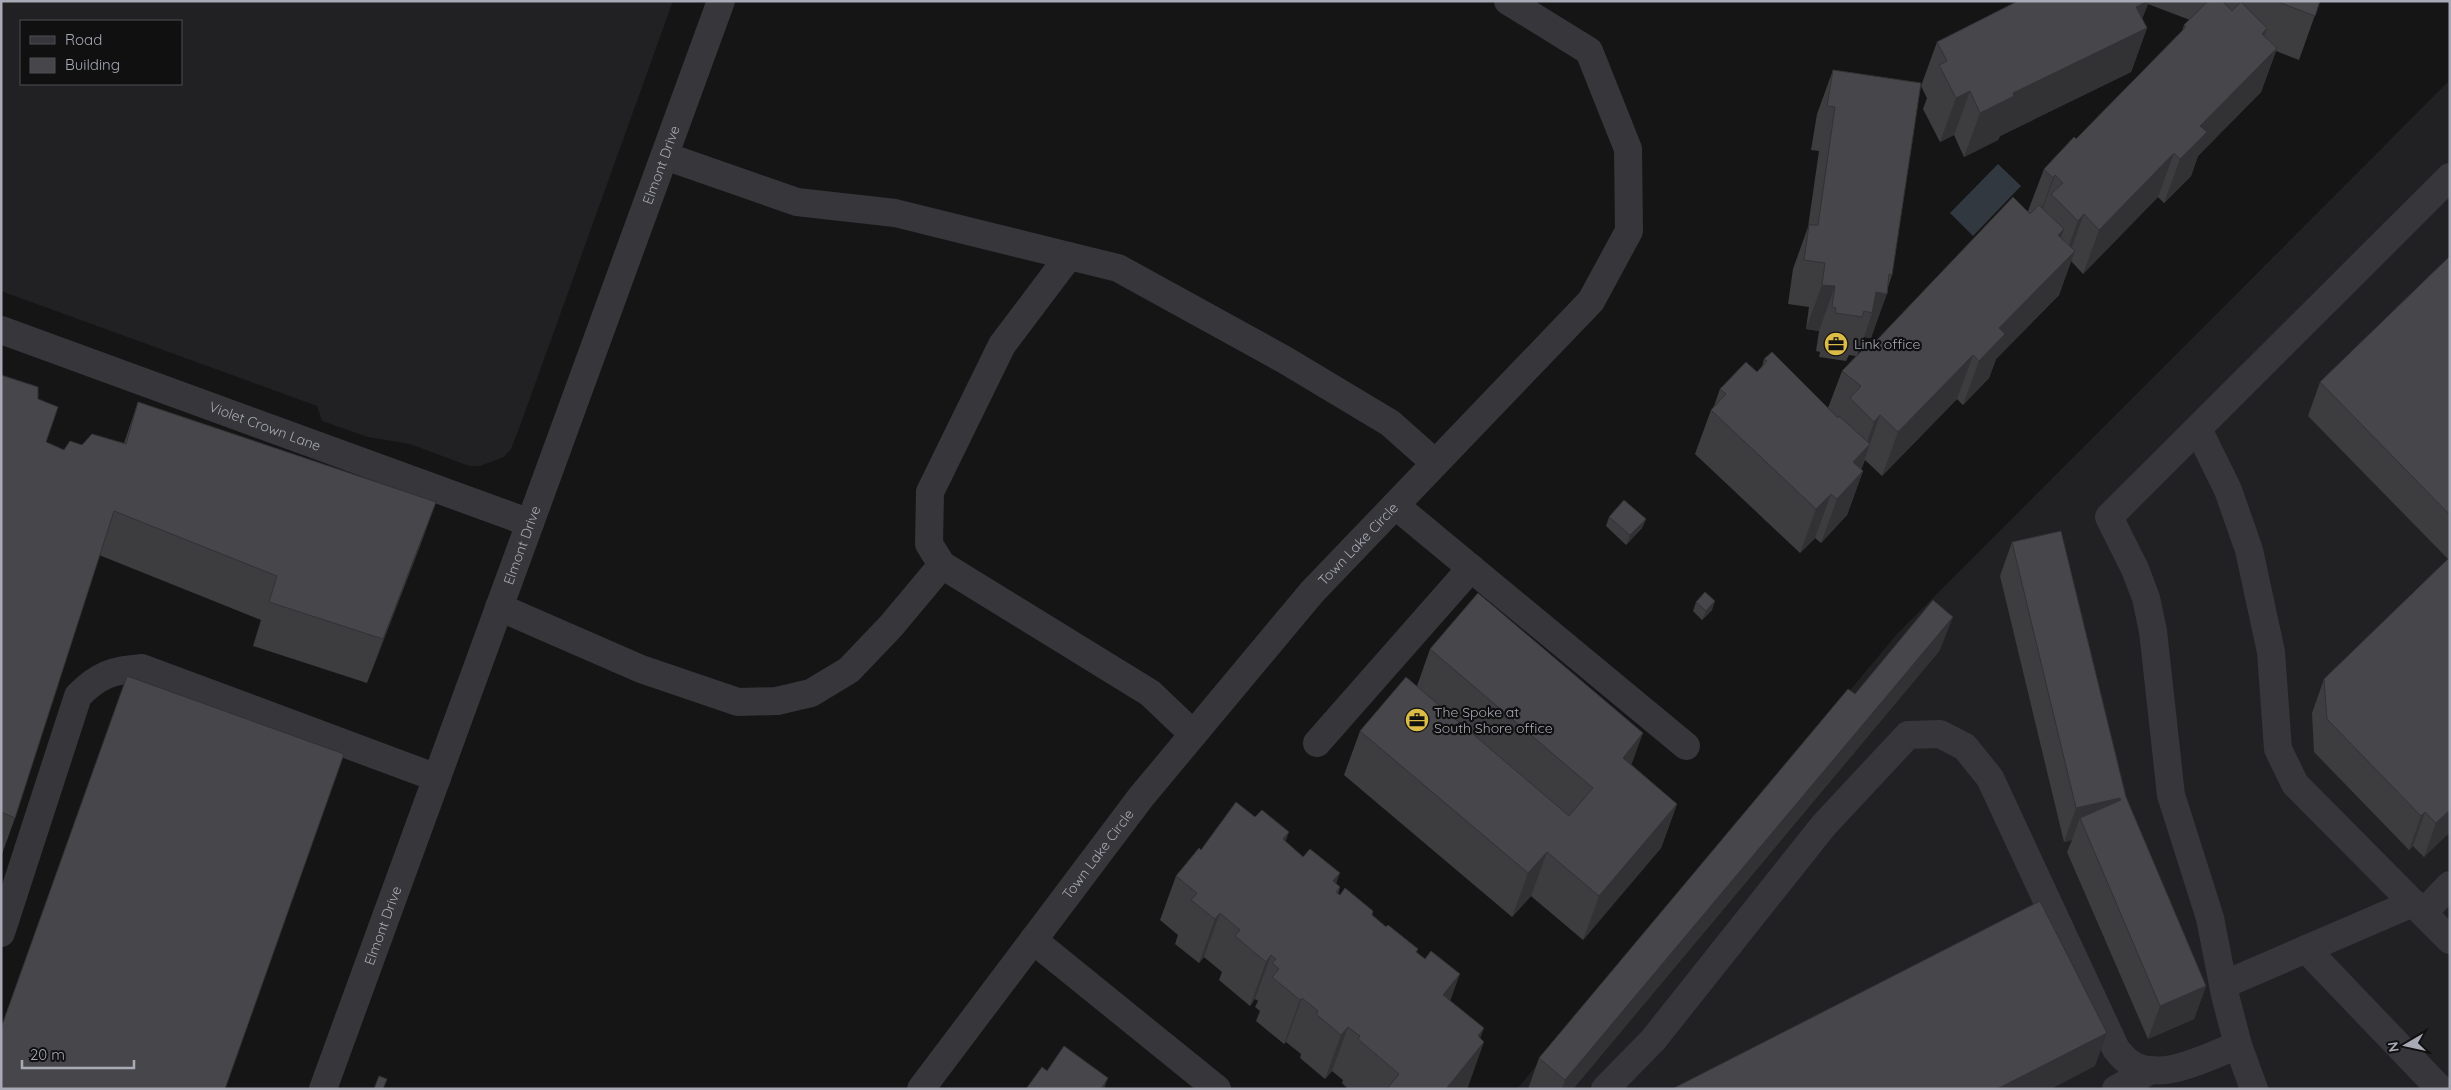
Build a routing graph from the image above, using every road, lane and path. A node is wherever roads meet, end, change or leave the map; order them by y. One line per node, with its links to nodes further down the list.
1 (721, 1): 3 (street, Elmont Drive)
2 (1508, 1): 8 (street, Town Lake Circle)
3 (665, 156): 5 (street); 10 (street, Elmont Drive)
4 (2450, 177): 7 (street)
5 (1069, 256): 8 (street); 11 (street)
6 (1, 330): 10 (street, Violet Crown Lane)
7 (2198, 429): 19 (street); 24 (street)
8 (1435, 464): 9 (street, Town Lake Circle)
9 (1396, 506): 12 (street); 14 (street, Town Lake Circle)
10 (530, 522): 13 (street, Elmont Drive)
11 (942, 565): 13 (street); 14 (street)
12 (1471, 568): 15 (street); 16 (street)
13 (499, 607): 17 (street, Elmont Drive)
14 (1193, 734): 21 (street, Town Lake Circle)
15 (1317, 744)
16 (1686, 746)
17 (436, 778): 20 (street); 27 (street, Elmont Drive)
18 (2450, 885): 19 (street)
19 (2418, 908): 22 (street); 23 (street)
20 (1, 933)
21 (1033, 940): 28 (street, Town Lake Circle); 29 (street)
22 (2450, 940)
23 (2306, 949): 24 (street); 33 (street)
24 (2223, 985): 25 (street)
25 (2238, 1045): 26 (street); 32 (street)
26 (2151, 1070): 30 (street); 31 (street)
27 (323, 1089)
28 (921, 1089)
29 (1217, 1089)
30 (1606, 1089)
31 (2116, 1089)
32 (2254, 1089)
33 (2440, 1089)

